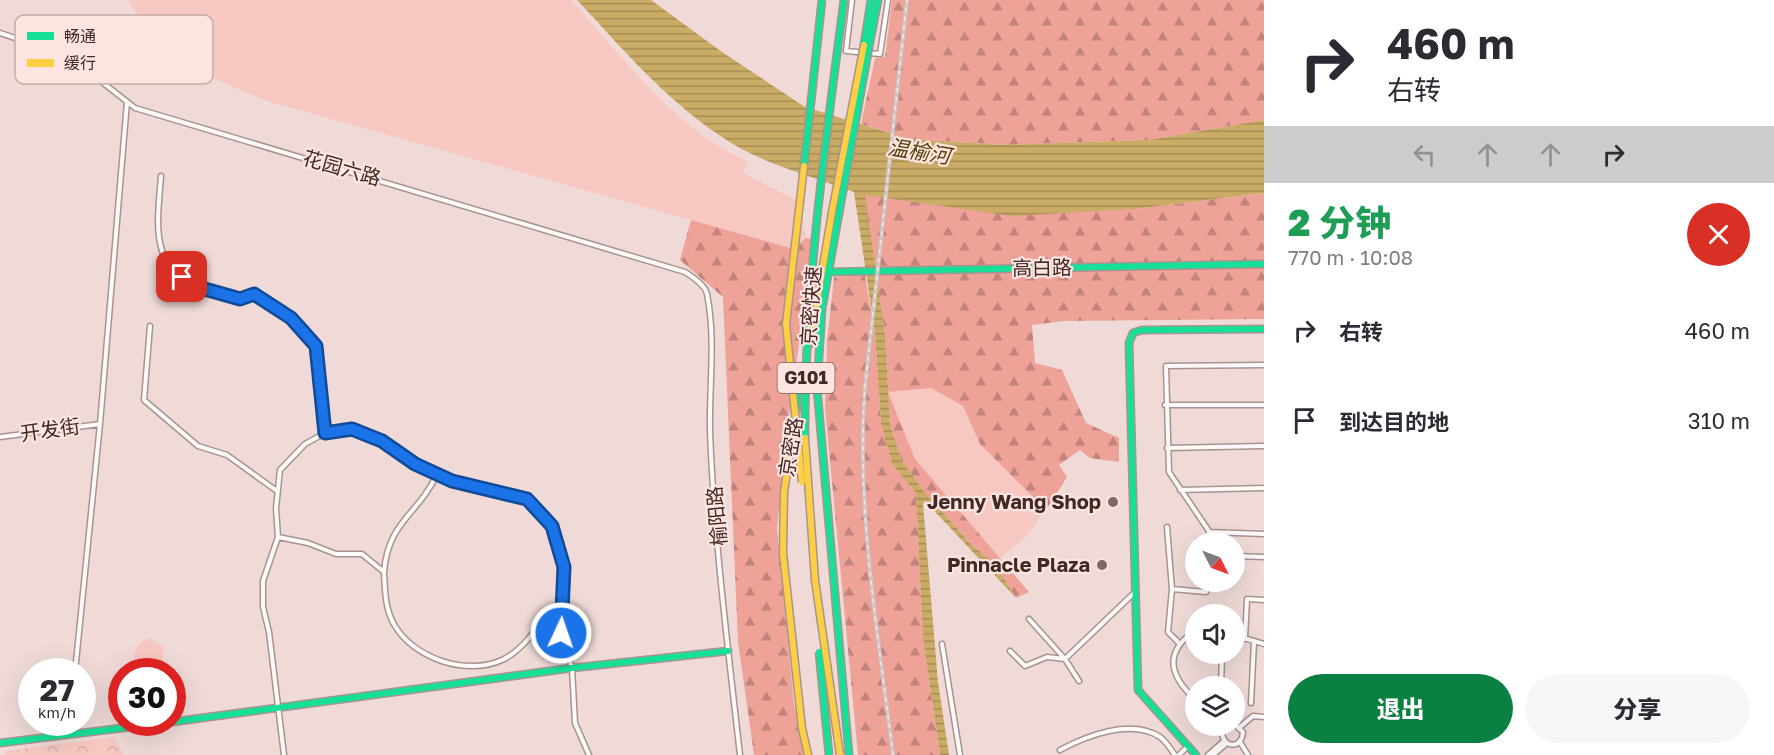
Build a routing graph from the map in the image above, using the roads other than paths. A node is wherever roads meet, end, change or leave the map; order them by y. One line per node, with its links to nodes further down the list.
1 (822, 0): 74 (main road, 京密快速 / G101, bridge)
2 (844, 0): 75 (main road, 京密快速 / G101, bridge)
3 (852, 0): 6 (street)
4 (871, 0): 9 (main road, 京密路 / G101)
5 (878, 0): 9 (main road, 京密路 / G101)
6 (888, 0)
7 (0, 33): 8 (street, 花园六路)
8 (15, 38)
9 (866, 46): 14 (main road, 京密路 / G101, bridge)
10 (104, 84): 11 (street, 花园六路)
11 (127, 102): 15 (street, 花园六路); 21 (street)
12 (161, 176): 22 (street)
13 (1264, 264): 14 (main road, 高白路)
14 (824, 272): 73 (main road, 京密路 / G101); 76 (main road, 京密路 / G101)
15 (697, 280): 50 (street, 榆阳路)
16 (150, 326): 29 (street)
17 (1264, 329): 40 (main road)
18 (1264, 365): 19 (street)
19 (1166, 405): 20 (street); 25 (street)
20 (1264, 405)
21 (100, 423): 23 (street, 开发街); 52 (street)
22 (325, 433): 26 (street); 34 (street)
23 (0, 437)
24 (1264, 446): 25 (street)
25 (1167, 448): 28 (street)
26 (437, 474): 37 (street); 54 (street)
27 (1264, 488): 28 (street)
28 (1179, 490): 31 (street)
29 (277, 492)
30 (1167, 527): 38 (street)
31 (1209, 532)
32 (1245, 533): 33 (street)
33 (1264, 534)
34 (278, 537): 37 (street); 58 (street)
35 (1245, 556): 36 (street)
36 (1264, 557)
37 (384, 572): 42 (street)
38 (1172, 589): 39 (street); 47 (street)
39 (1185, 590)
40 (1134, 593): 53 (street); 69 (main road)
41 (1264, 600): 45 (street)
42 (549, 610)
43 (1029, 620): 53 (street)
44 (1185, 638): 47 (street)
45 (1245, 639): 46 (street)
46 (1254, 642): 49 (street); 57 (street)
47 (1179, 643): 56 (street)
48 (942, 644): 77 (street)
49 (1264, 644)
50 (728, 651): 54 (main road); 72 (street, 榆阳路)
51 (1010, 651): 53 (street)
52 (76, 658)
53 (1065, 659): 55 (street)
54 (572, 668): 58 (main road); 71 (street)
55 (1078, 681)
56 (1185, 688)
57 (1251, 703)
58 (279, 708): 60 (main road); 70 (street)
59 (1264, 717): 61 (street)
60 (186, 720)
61 (1245, 723)
62 (60, 736): 67 (main road)
63 (1223, 736): 65 (street)
64 (1244, 736): 66 (street)
65 (1225, 742): 66 (street); 79 (street); 80 (street)
66 (1240, 742): 81 (street)
67 (0, 743)
68 (1060, 750): 78 (street)
69 (1191, 752): 78 (street)
70 (284, 755)
71 (589, 755)
72 (740, 755)
73 (808, 755)
74 (829, 755)
75 (840, 755)
76 (849, 755)
77 (960, 755)
78 (1177, 755)
79 (1208, 755)
80 (1213, 755)
81 (1248, 755)

